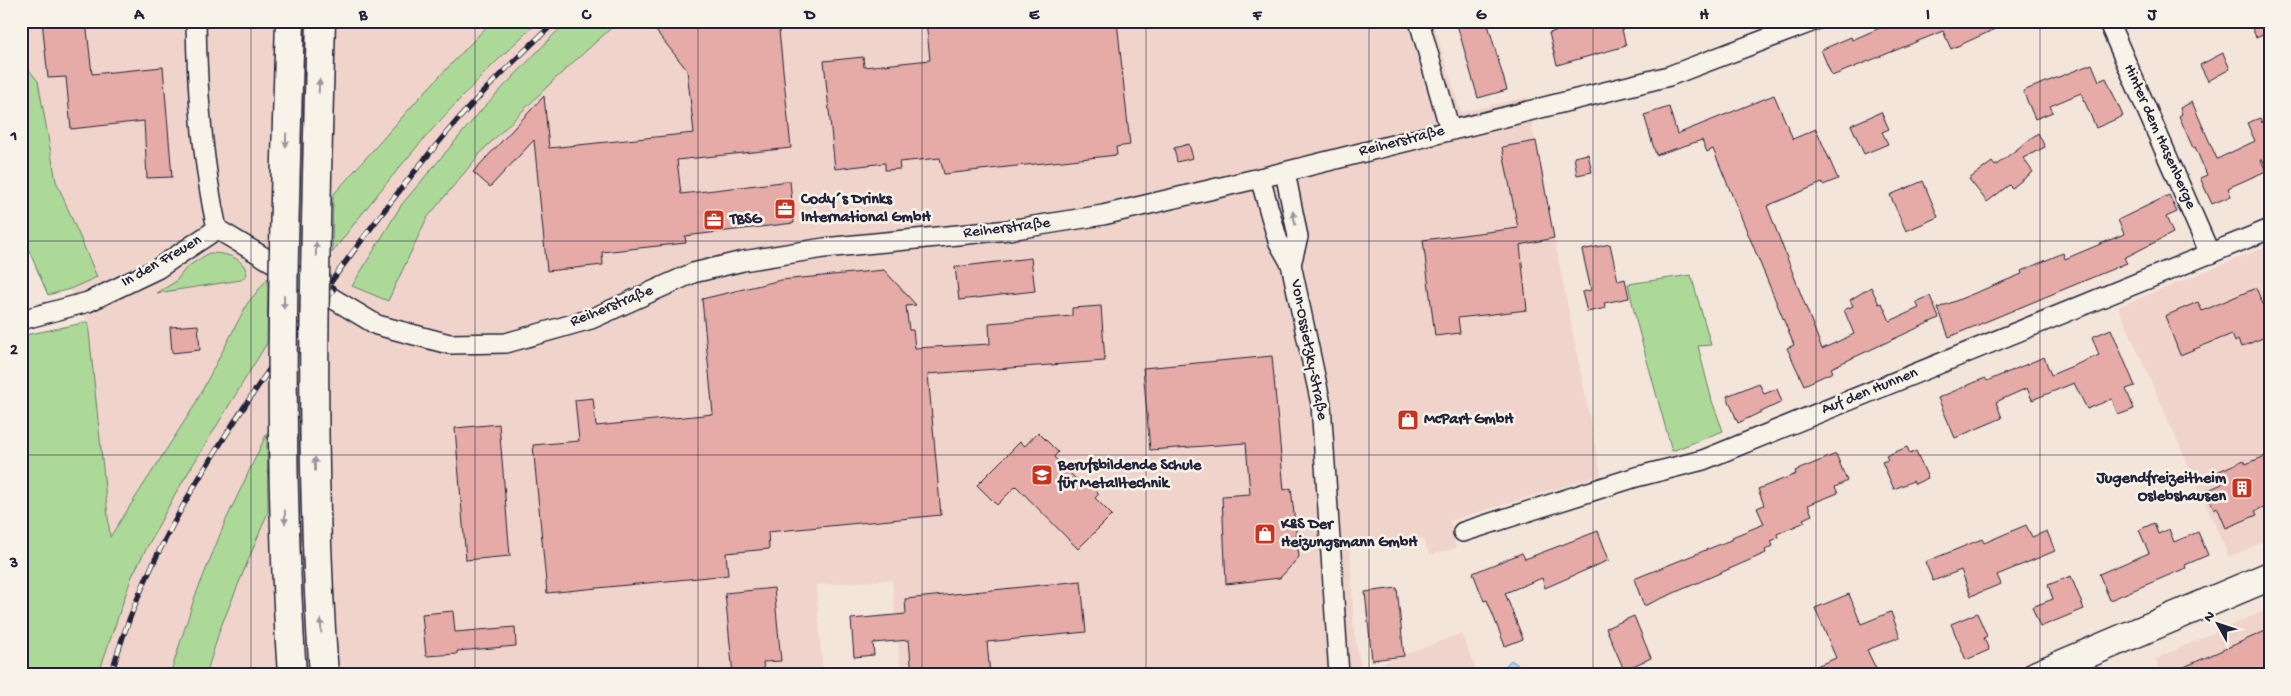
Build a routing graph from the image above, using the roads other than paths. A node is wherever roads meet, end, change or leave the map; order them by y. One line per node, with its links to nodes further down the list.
1 (196, 21): 10 (street, In den Freuen)
2 (290, 21): 17 (main road, one-way to 17, bridge)
3 (321, 21): 18 (main road, one-way to 3, bridge)
4 (1419, 21): 7 (street)
5 (1814, 21): 7 (street, Reiherstraße)
6 (2108, 21): 12 (street, Hinter dem Hasenberge)
7 (1450, 130): 8 (street, Reiherstraße)
8 (1285, 172): 9 (street, Reiherstraße); 13 (street, Von-Ossietzky-Straße, one-way to 8)
9 (1260, 178): 10 (street, Reiherstraße); 13 (street, Von-Ossietzky-Straße)
10 (216, 229): 14 (street, In den Freuen)
11 (2270, 229): 12 (street, Auf den Hunnen)
12 (2210, 254): 15 (street, Auf den Hunnen)
13 (1291, 264): 19 (street, Von-Ossietzky-Straße)
14 (21, 320)
15 (1462, 532)
16 (2270, 576): 20 (main road)
17 (292, 675)
18 (324, 675)
19 (1338, 675)
20 (2038, 675)

